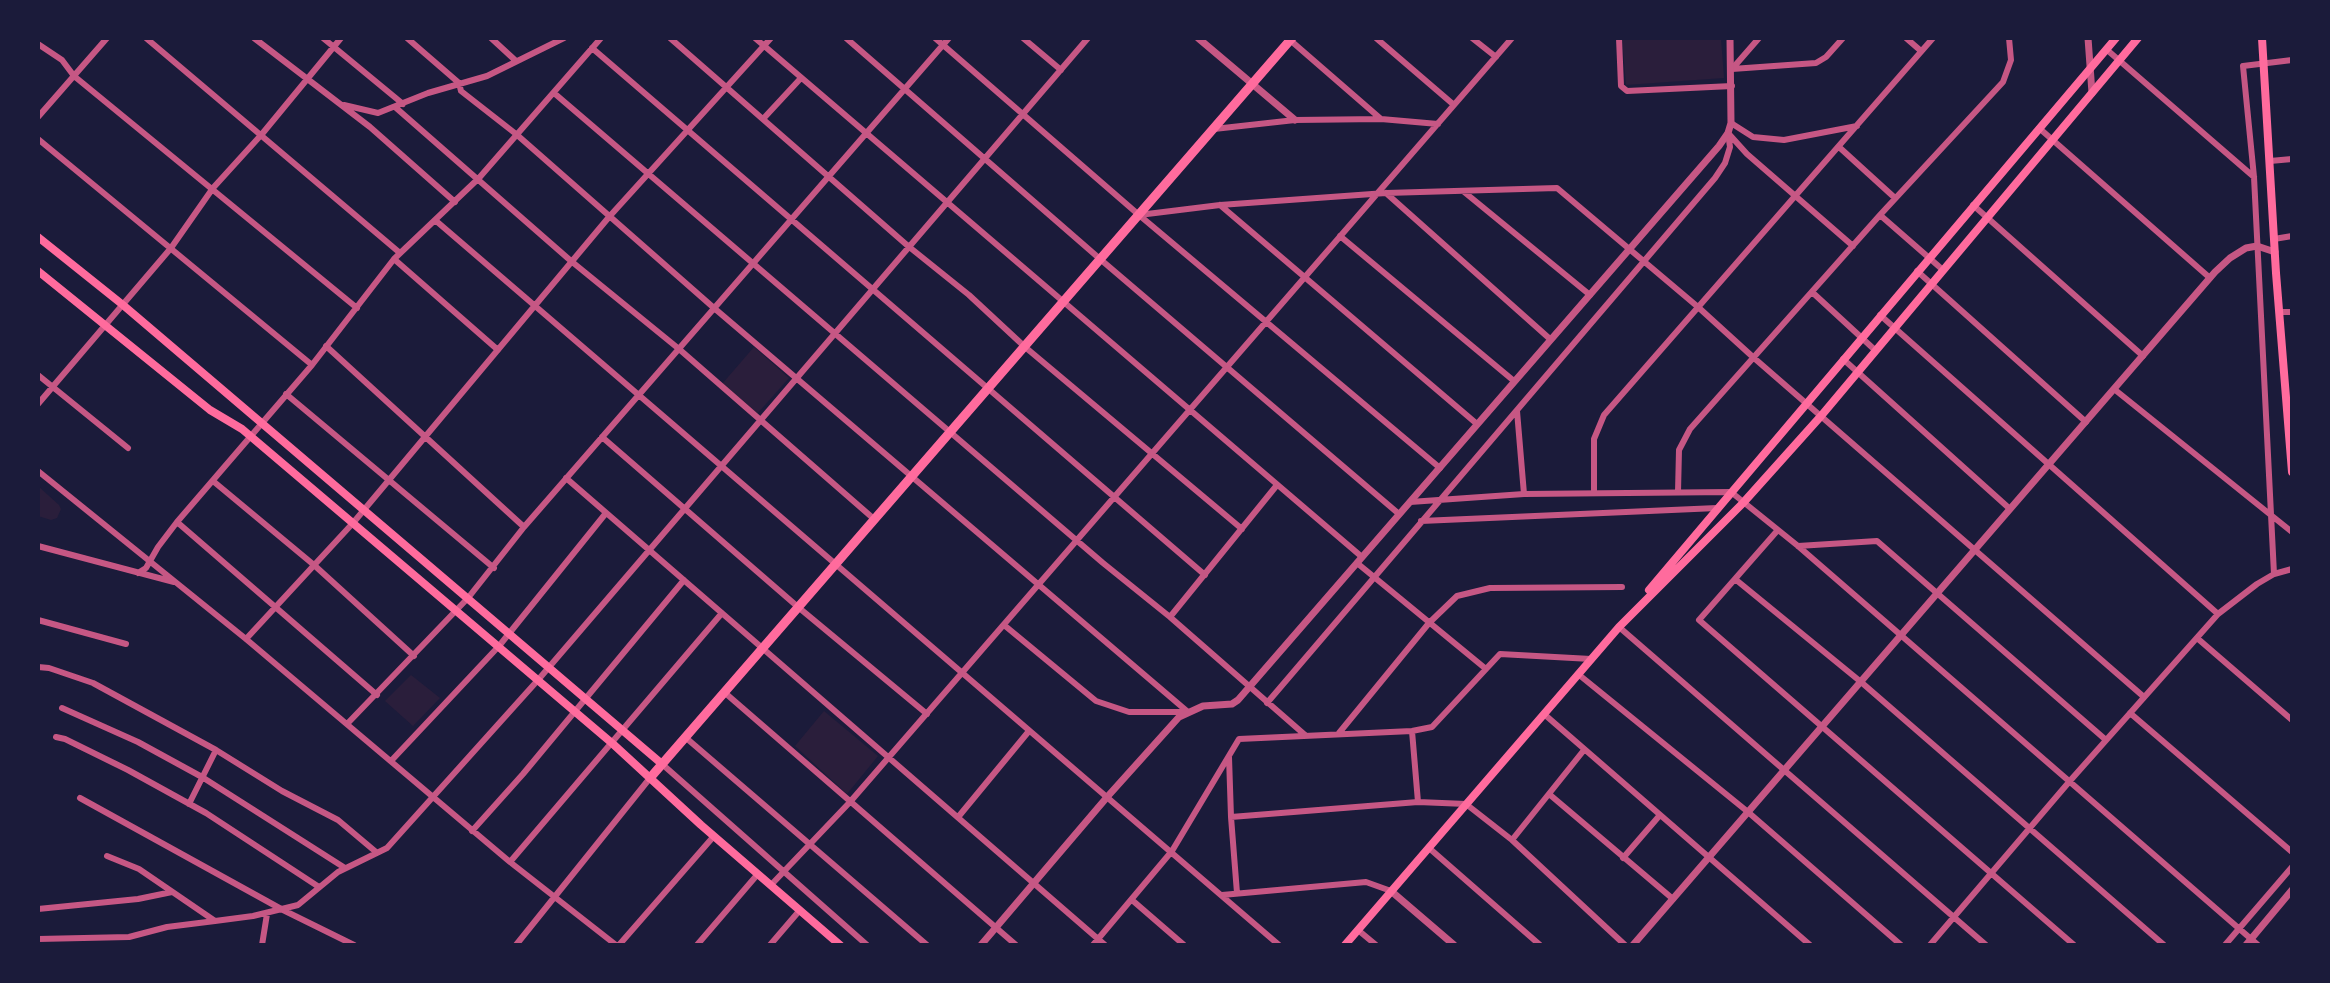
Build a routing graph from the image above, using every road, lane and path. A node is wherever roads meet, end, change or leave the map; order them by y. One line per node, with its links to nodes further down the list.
1 (107, 38): 49 (street)
2 (146, 38): 76 (street)
3 (254, 38): 51 (street)
4 (323, 38): 36 (street)
5 (341, 38): 36 (street)
6 (407, 38): 52 (street)
7 (491, 38): 44 (street)
8 (564, 38): 44 (street)
9 (601, 38): 38 (street)
10 (670, 38): 55 (street)
11 (755, 38): 37 (street)
12 (771, 38): 37 (street)
13 (846, 38): 56 (street)
14 (935, 38): 35 (street)
15 (949, 38): 35 (street)
16 (1023, 38): 47 (street)
17 (1088, 38): 47 (street)
18 (1198, 38): 53 (street)
19 (1376, 38): 61 (street)
20 (1472, 38): 41 (street)
21 (1512, 38): 41 (street)
22 (1619, 38): 54 (street)
23 (1730, 38): 46 (street)
24 (1759, 38): 46 (street)
25 (1843, 38): 46 (street)
26 (1906, 38): 40 (street)
27 (1933, 38): 40 (street)
28 (2009, 38): 93 (street)
29 (2088, 38): 48 (street)
30 (2116, 38): 39 (main road)
31 (2138, 38): 42 (main road)
32 (2262, 38): 45 (main road)
33 (1290, 39): 53 (main road); 66 (street)
34 (38, 44): 49 (street)
35 (943, 45): 56 (street); 63 (street)
36 (334, 46): 51 (street); 60 (street)
37 (764, 46): 50 (street); 55 (street)
38 (592, 48): 57 (street); 73 (street)
39 (2106, 49): 42 (street); 48 (main road)
40 (1921, 51): 70 (street)
41 (1496, 57): 61 (street)
42 (2119, 60): 58 (main road); 86 (street)
43 (2292, 60): 45 (street)
44 (516, 61): 52 (street)
45 (2263, 64): 83 (main road); 86 (street)
46 (1732, 69): 54 (street)
47 (1061, 70): 63 (street)
48 (2090, 70): 58 (street); 71 (main road)
49 (74, 76): 64 (street); 88 (street)
50 (801, 78): 65 (street); 74 (street)
51 (308, 80): 59 (street); 76 (street)
52 (459, 83): 60 (street); 77 (street)
53 (1252, 84): 67 (street); 72 (main road)
54 (1732, 86): 68 (street)
55 (726, 87): 65 (street); 73 (street)
56 (903, 89): 74 (street); 81 (street)
57 (554, 93): 77 (street); 84 (street)
58 (2092, 93): 79 (main road)
59 (341, 104): 62 (street); 95 (street)
60 (403, 104): 62 (street)
61 (1454, 105): 69 (street)
62 (395, 107): 87 (street)
63 (1022, 114): 81 (street); 98 (street)
64 (38, 117)
65 (763, 119): 85 (street)
66 (1381, 119): 67 (street); 69 (street)
67 (1295, 120): 72 (street)
68 (1731, 123): 70 (street); 75 (street)
69 (1438, 124): 91 (street)
70 (1857, 126): 80 (street)
71 (2039, 128): 79 (street); 97 (main road)
72 (1213, 129): 98 (main road)
73 (686, 131): 84 (street); 103 (street)
74 (865, 133): 85 (street); 94 (street)
75 (1728, 133): 92 (street); 112 (street); 120 (street)
76 (262, 134): 88 (street); 114 (street)
77 (516, 134): 87 (street); 100 (street)
78 (38, 139): 111 (street)
79 (2053, 140): 101 (main road); 125 (street)
80 (1839, 147): 92 (street); 93 (street)
81 (984, 159): 94 (street); 117 (street)
82 (2292, 159): 83 (street)
83 (2270, 161): 107 (main road)
84 (647, 173): 100 (street); 119 (street)
85 (828, 176): 103 (street); 108 (street)
86 (2254, 177): 110 (street)
87 (479, 178): 95 (street); 118 (street)
88 (213, 188): 111 (street); 134 (street)
89 (1463, 191): 90 (street); 112 (street); 129 (street)
90 (1386, 193): 91 (street); 144 (street)
91 (1376, 195): 96 (street); 104 (street)
92 (1794, 197): 109 (street); 133 (street)
93 (1895, 198): 99 (street)
94 (947, 201): 108 (street); 130 (street)
95 (455, 202): 102 (street)
96 (1220, 205): 98 (street); 124 (street)
97 (1973, 205): 101 (street); 115 (main road)
98 (1139, 215): 117 (main road); 139 (street)
99 (1880, 215): 109 (street); 115 (street)
100 (609, 217): 118 (street); 135 (street)
101 (1987, 218): 121 (main road); 150 (street)
102 (435, 220): 114 (street); 132 (street)
103 (790, 220): 119 (street); 127 (street)
104 (1340, 236): 124 (street); 159 (street)
105 (2292, 236): 107 (street)
106 (38, 237): 131 (main road)
107 (2274, 239): 113 (main road)
108 (908, 246): 127 (street); 146 (street)
109 (1853, 246): 128 (street)
110 (2257, 246): 113 (street); 125 (street); 204 (street)
111 (171, 248): 131 (street); 153 (street)
112 (1628, 249): 120 (street); 129 (street)
113 (2275, 252): 136 (main road)
114 (400, 253): 116 (street)
115 (1928, 258): 121 (street); 123 (main road)
116 (394, 259): 134 (street); 148 (street)
117 (1100, 259): 130 (main road); 154 (street)
118 (571, 261): 132 (street); 147 (street)
119 (753, 262): 135 (street); 142 (street)
120 (1645, 262): 133 (street); 168 (street)
121 (1943, 270): 126 (main road)
122 (38, 271): 140 (main road)
123 (1917, 271): 126 (street); 138 (main road)
124 (1305, 277): 139 (street); 173 (street)
125 (2210, 278): 150 (street)
126 (1932, 284): 141 (main road); 172 (street)
127 (872, 289): 142 (street); 161 (street)
128 (1812, 292): 143 (street); 151 (street)
129 (1590, 295): 144 (street)
130 (1063, 301): 146 (main road); 167 (street)
131 (123, 305): 140 (street); 171 (main road)
132 (535, 305): 148 (street); 164 (street)
133 (1698, 307): 151 (street); 192 (street)
134 (357, 308): 145 (street)
135 (714, 308): 147 (street); 157 (street)
136 (2279, 312): 137 (street); 158 (main road)
137 (2292, 312)
138 (1880, 315): 141 (street); 143 (main road)
139 (1267, 321): 154 (street); 182 (street)
140 (105, 326): 160 (street); 175 (main road)
141 (1895, 328): 149 (main road); 181 (street)
142 (836, 332): 157 (street); 174 (street)
143 (1861, 337): 149 (street); 152 (main road)
144 (1550, 339): 159 (street)
145 (326, 346): 153 (street); 176 (street)
146 (1025, 347): 161 (main road); 179 (street)
147 (679, 349): 164 (street); 170 (street)
148 (498, 350): 176 (street)
149 (1876, 351): 155 (main road)
150 (2143, 356): 162 (street)
151 (1754, 358): 166 (street); 190 (street)
152 (1843, 359): 155 (street); 166 (main road)
153 (312, 365): 163 (street)
154 (1226, 368): 167 (street); 203 (street)
155 (1857, 373): 169 (main road); 200 (street)
156 (38, 375): 160 (street)
157 (796, 379): 170 (street); 185 (street)
158 (2288, 379): 184 (main road)
159 (1514, 381): 173 (street)
160 (52, 386): 165 (street); 178 (street)
161 (989, 387): 174 (main road); 194 (street)
162 (2114, 389): 172 (street); 204 (street)
163 (286, 394): 171 (street); 188 (street)
164 (638, 395): 177 (street); 180 (street)
165 (38, 404)
166 (1806, 404): 169 (street); 191 (main road)
167 (1190, 410): 179 (street); 189 (street)
168 (1517, 411): 193 (street); 195 (street)
169 (1821, 416): 197 (main road); 217 (street)
170 (759, 420): 180 (street); 205 (street)
171 (261, 422): 175 (street); 201 (main road)
172 (2086, 422): 181 (street)
173 (1477, 424): 182 (street)
174 (950, 430): 185 (main road); 213 (street)
175 (250, 435): 187 (street); 208 (main road)
176 (426, 435): 188 (street); 209 (street)
177 (602, 437): 186 (street); 198 (street)
178 (128, 448)
179 (1152, 453): 194 (street); 210 (street)
180 (720, 465): 198 (street); 220 (street)
181 (2048, 465): 200 (street); 239 (street)
182 (1440, 468): 196 (street)
183 (38, 471): 219 (street)
184 (2292, 472)
185 (910, 476): 205 (main road); 231 (street)
186 (566, 478): 202 (street); 209 (street)
187 (213, 481): 207 (street); 221 (street)
188 (388, 481): 201 (street); 222 (street)
189 (1277, 485): 210 (street); 218 (street)
190 (1678, 492): 191 (street); 192 (street)
191 (1731, 492): 197 (street); 199 (main road)
192 (1594, 493): 193 (street)
193 (1524, 494): 195 (street)
194 (1113, 496): 213 (street); 226 (street)
195 (1438, 501): 196 (street); 206 (street)
196 (1410, 502): 203 (street)
197 (1743, 503): 211 (street); 244 (main road)
198 (685, 507): 216 (street); 236 (street)
199 (1717, 508): 206 (street); 244 (main road)
200 (2010, 509): 217 (street)
201 (364, 510): 208 (street); 234 (main road)
202 (606, 513): 216 (street); 245 (street)
203 (1399, 514): 218 (street)
204 (2273, 516): 212 (street); 225 (street)
205 (874, 519): 220 (main road)
206 (1421, 521): 227 (street)
207 (177, 522): 219 (street); 235 (street)
208 (353, 523): 221 (street); 237 (main road)
209 (524, 527): 222 (street)
210 (1242, 529): 226 (street)
211 (1777, 531): 215 (street); 228 (street)
212 (2292, 532)
213 (1077, 540): 231 (street); 240 (street)
214 (38, 546): 224 (street)
215 (1798, 546): 233 (street); 246 (street)
216 (648, 549): 229 (street); 255 (street)
217 (1975, 550): 233 (street); 264 (street)
218 (1360, 560): 227 (street); 261 (street)
219 (151, 561): 224 (street); 230 (street)
220 (835, 564): 236 (main road); 257 (street)
221 (314, 565): 235 (street); 252 (street)
222 (494, 568): 234 (street)
223 (2292, 569): 225 (street)
224 (138, 573): 230 (street)
225 (2274, 574): 239 (street)
226 (1205, 575): 240 (street)
227 (1373, 577): 242 (street); 266 (street)
228 (1735, 579): 260 (street); 275 (street)
229 (684, 580): 238 (street); 265 (street)
230 (178, 584): 248 (street)
231 (1038, 585): 243 (street); 269 (street)
232 (1622, 587): 242 (street)
233 (1936, 595): 246 (street); 283 (street)
234 (468, 598): 237 (street); 245 (main road)
235 (276, 607): 248 (street); 263 (street)
236 (798, 607): 251 (main road); 271 (street)
237 (457, 612): 250 (main road); 252 (street)
238 (722, 613): 251 (street); 276 (street)
239 (2218, 614): 247 (street)
240 (1170, 617): 261 (street)
241 (38, 620): 249 (street)
242 (1429, 623): 256 (street); 279 (street)
243 (1004, 625): 257 (street); 269 (street)
244 (1619, 627): 253 (main road); 291 (street)
245 (509, 634): 250 (street); 255 (main road)
246 (1901, 635): 260 (street); 294 (street)
247 (2197, 638): 264 (street); 273 (street)
248 (246, 639): 274 (street)
249 (126, 644)
250 (499, 646): 259 (main road); 289 (street)
251 (762, 648): 262 (main road); 288 (street)
252 (414, 656): 263 (street)
253 (1591, 659): 256 (street); 258 (main road)
254 (38, 667): 285 (street)
255 (548, 668): 259 (street); 265 (main road)
256 (1486, 669): 278 (street)
257 (962, 673): 271 (street); 277 (street)
258 (1578, 674): 272 (main road); 303 (street)
259 (538, 680): 268 (main road); 298 (street)
260 (1861, 682): 275 (street); 307 (street)
261 (1248, 687): 266 (street); 269 (street)
262 (724, 692): 282 (main road); 299 (street)
263 (377, 695): 274 (street)
264 (2144, 697): 270 (street)
265 (586, 699): 268 (street); 276 (main road)
266 (1267, 703): 280 (street)
267 (62, 708): 292 (street)
268 (576, 712): 284 (main road); 308 (street)
269 (1188, 712): 296 (street)
270 (2130, 713): 283 (street); 315 (street)
271 (927, 714): 288 (street)
272 (1544, 714): 286 (street); 302 (main road)
273 (2292, 720)
274 (347, 724): 289 (street)
275 (1823, 726): 291 (street); 323 (street)
276 (623, 731): 284 (street); 290 (main road)
277 (1029, 731): 296 (street); 305 (street)
278 (1412, 731): 279 (street); 300 (street)
279 (1339, 733): 280 (street)
280 (1305, 735): 287 (street)
281 (56, 737): 301 (street)
282 (685, 737): 290 (main road); 311 (street)
283 (2106, 740): 294 (street)
284 (613, 744): 293 (main road); 319 (street)
285 (216, 750): 292 (street); 314 (street)
286 (1584, 750): 295 (street); 304 (street)
287 (1229, 757): 306 (street); 313 (street)
288 (889, 758): 299 (street); 305 (street)
289 (391, 761): 298 (street)
290 (662, 764): 293 (main road); 322 (street)
291 (1785, 769): 303 (street); 340 (street)
292 (204, 778): 301 (street); 321 (street)
293 (650, 778): 309 (main road); 333 (street)
294 (2069, 782): 307 (street); 343 (street)
295 (1549, 794): 310 (street); 318 (street)
296 (1108, 796): 313 (street); 325 (street)
297 (80, 798): 337 (street)
298 (433, 798): 308 (street); 314 (street)
299 (850, 802): 311 (street); 342 (street)
300 (1418, 802): 302 (street); 306 (street)
301 (189, 804): 327 (street)
302 (1466, 804): 310 (street); 312 (main road)
303 (1748, 812): 317 (street); 371 (street)
304 (1660, 815): 317 (street); 318 (street)
305 (959, 816): 325 (street)
306 (1231, 817): 331 (street)
307 (2030, 827): 323 (street); 375 (street)
308 (472, 831): 319 (street)
309 (714, 836): 324 (main road); 354 (street)
310 (1512, 840): 368 (street)
311 (810, 844): 322 (street); 359 (street)
312 (1429, 848): 329 (main road); 367 (street)
313 (1172, 851): 332 (street); 335 (street)
314 (376, 852): 321 (street)
315 (2292, 852)
316 (107, 856): 330 (street)
317 (1709, 857): 334 (street); 370 (street)
318 (1623, 858): 334 (street)
319 (510, 862): 333 (street)
320 (2292, 867): 343 (street)
321 (345, 868): 327 (street)
322 (784, 872): 326 (street); 358 (street)
323 (1992, 872): 340 (street); 374 (street)
324 (757, 875): 326 (main road); 355 (street)
325 (1034, 883): 342 (street); 347 (street)
326 (771, 885): 338 (main road)
327 (319, 887): 337 (street)
328 (2292, 890): 348 (street)
329 (1391, 891): 331 (street); 344 (main road); 366 (street)
330 (172, 892): 336 (street); 341 (street)
331 (1237, 893): 332 (street)
332 (1222, 895): 349 (street)
333 (553, 897): 353 (street); 354 (street)
334 (1673, 899): 369 (street)
335 (1132, 900): 347 (street); 363 (street)
336 (38, 909)
337 (283, 910): 339 (street); 352 (street)
338 (800, 910): 356 (street); 357 (main road)
339 (267, 914): 341 (street); 351 (street)
340 (1954, 917): 372 (street); 373 (street)
341 (215, 921): 345 (street)
342 (996, 928): 360 (street); 361 (street)
343 (2239, 929): 348 (street); 376 (street)
344 (1358, 930): 364 (main road); 365 (street)
345 (129, 937): 346 (street); 350 (street)
346 (38, 939)
347 (1095, 942): 362 (street)
348 (2252, 943)
349 (1278, 944)
350 (131, 945)
351 (262, 945)
352 (354, 945)
353 (516, 945)
354 (618, 945)
355 (697, 945)
356 (770, 945)
357 (840, 945)
358 (867, 945)
359 (927, 945)
360 (981, 945)
361 (1016, 945)
362 (1105, 945)
363 (1184, 945)
364 (1345, 945)
365 (1376, 945)
366 (1454, 945)
367 (1540, 945)
368 (1625, 945)
369 (1633, 945)
370 (1810, 945)
371 (1901, 945)
372 (1930, 945)
373 (1986, 945)
374 (2074, 945)
375 (2164, 945)
376 (2225, 945)

